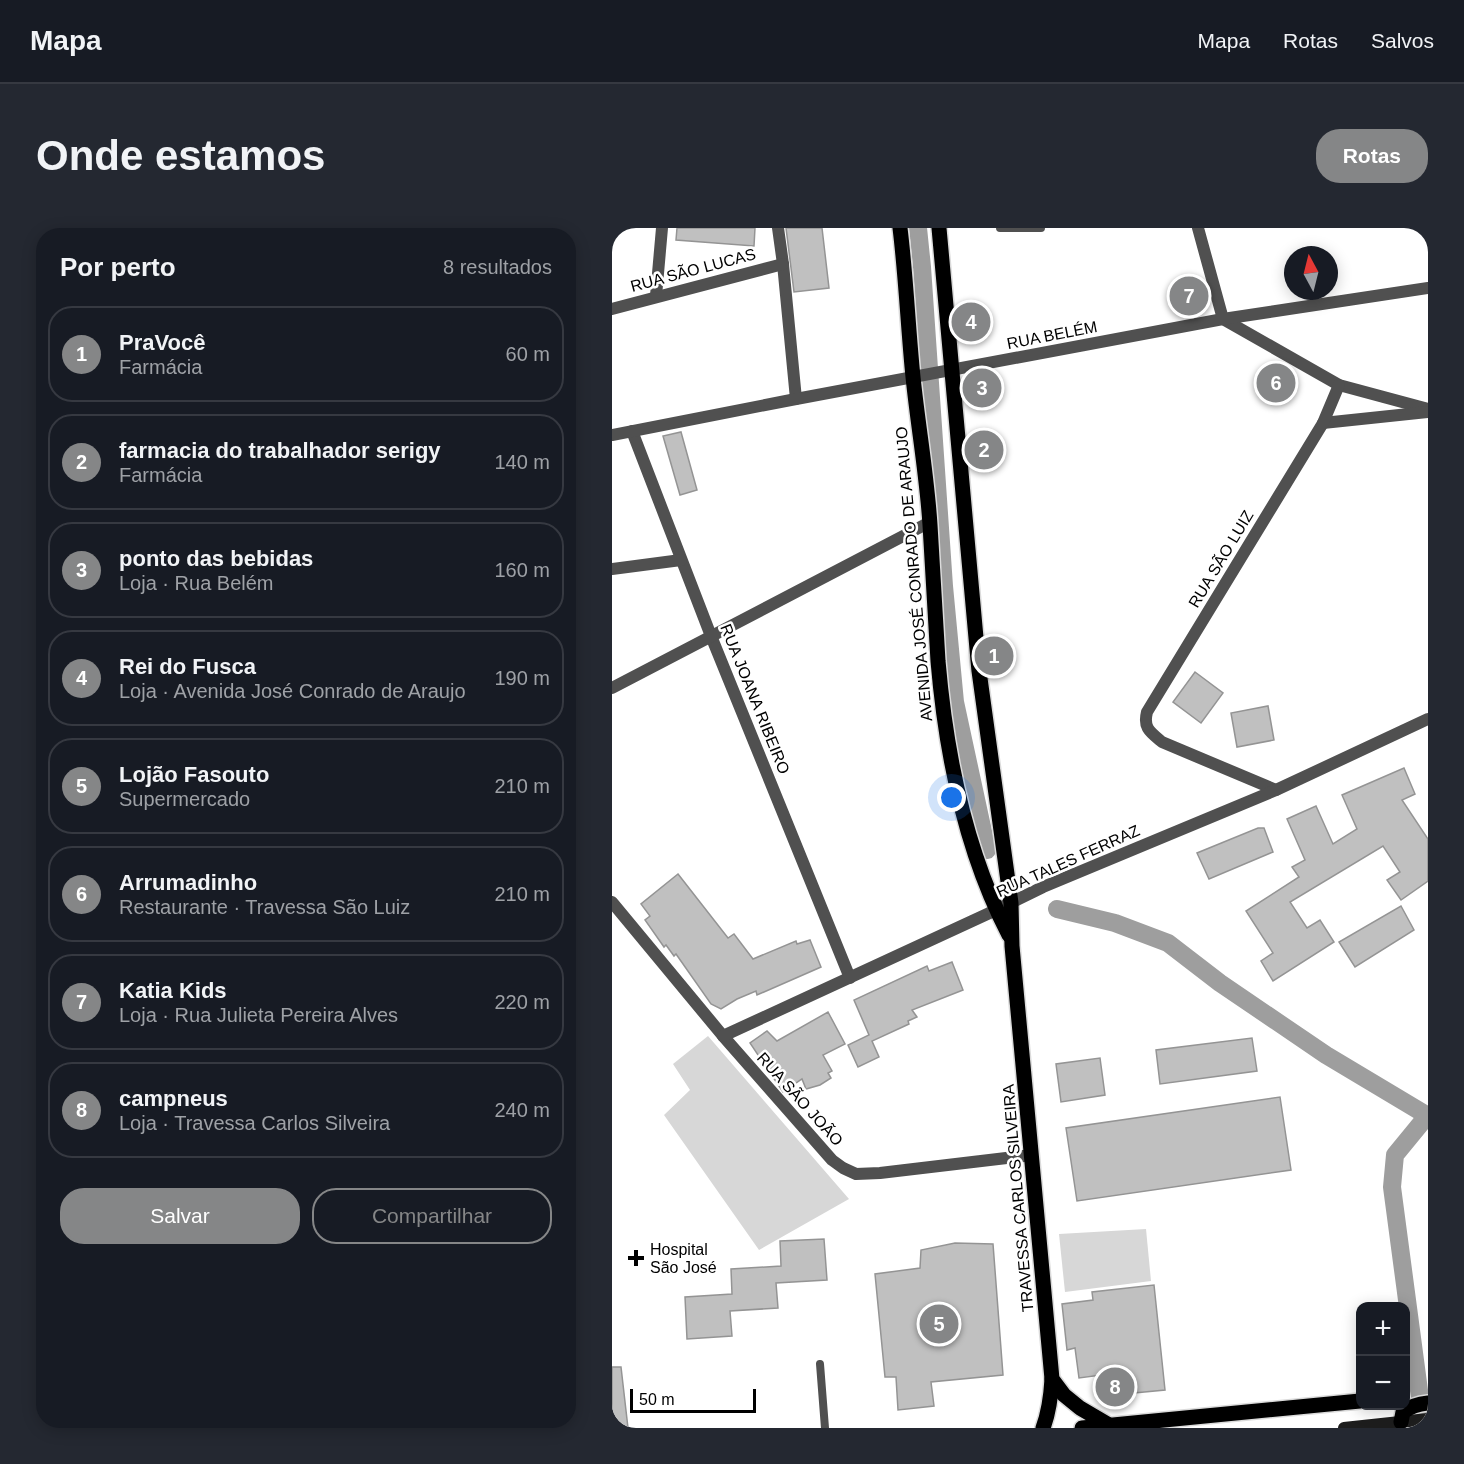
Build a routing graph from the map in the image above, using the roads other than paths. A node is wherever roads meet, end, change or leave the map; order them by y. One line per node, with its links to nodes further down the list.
1 (663, 228): 10 (street)
2 (778, 228): 8 (street)
3 (939, 228): 13 (main road)
4 (1000, 228): 5 (lane)
5 (1041, 228)
6 (1198, 228): 12 (street)
7 (903, 231): 14 (main road, AVENIDA JOSÉ CONRADO DE ARAUJO)
8 (783, 264): 10 (street, RUA SÃO LUCAS); 16 (street)
9 (1428, 288): 12 (street, RUA BELÉM)
10 (656, 296): 11 (street, RUA SÃO LUCAS)
11 (612, 309)
12 (1223, 319): 13 (street, RUA BELÉM); 15 (street)
13 (949, 371): 14 (street, RUA BELÉM); 29 (main road)
14 (916, 376): 16 (street, RUA BELÉM); 21 (main road, AVENIDA JOSÉ CONRADO DE ARAUJO)
15 (1339, 385): 17 (street); 18 (street, RUA SÃO LUIZ)
16 (796, 399): 19 (street, RUA BELÉM)
17 (1428, 411): 18 (street)
18 (1323, 423): 27 (street, RUA SÃO LUIZ)
19 (632, 431): 20 (street, RUA BELÉM); 22 (street, RUA JOANA RIBEIRO)
20 (612, 435)
21 (930, 522): 24 (street); 30 (main road, AVENIDA JOSÉ CONRADO DE ARAUJO)
22 (681, 560): 23 (street); 24 (street, RUA JOANA RIBEIRO)
23 (612, 569)
24 (711, 636): 25 (street); 32 (street, RUA JOANA RIBEIRO)
25 (612, 688)
26 (1428, 719): 27 (street, RUA TALES FERRAZ)
27 (1276, 790): 29 (street, RUA TALES FERRAZ)
28 (612, 903): 33 (street, RUA SÃO JOÃO)
29 (1011, 903): 30 (street, RUA TALES FERRAZ); 31 (main road, TRAVESSA CARLOS SILVEIRA)
30 (996, 910): 31 (main road, TRAVESSA CARLOS SILVEIRA); 32 (street, RUA TALES FERRAZ)
31 (1012, 939): 34 (main road, TRAVESSA CARLOS SILVEIRA)
32 (850, 978): 33 (street, RUA TALES FERRAZ)
33 (723, 1036): 34 (street, RUA SÃO JOÃO)
34 (1032, 1155): 36 (main road, TRAVESSA CARLOS SILVEIRA)
35 (820, 1364): 42 (lane)
36 (1052, 1379): 40 (main road); 43 (main road, TRAVESSA CARLOS SILVEIRA)
37 (1422, 1399): 41 (main road)
38 (1356, 1401): 40 (main road)
39 (1427, 1419): 41 (main road)
40 (1109, 1425): 44 (main road)
41 (1402, 1425): 45 (main road)
42 (825, 1428)
43 (1043, 1428)
44 (1082, 1428)
45 (1344, 1428)

